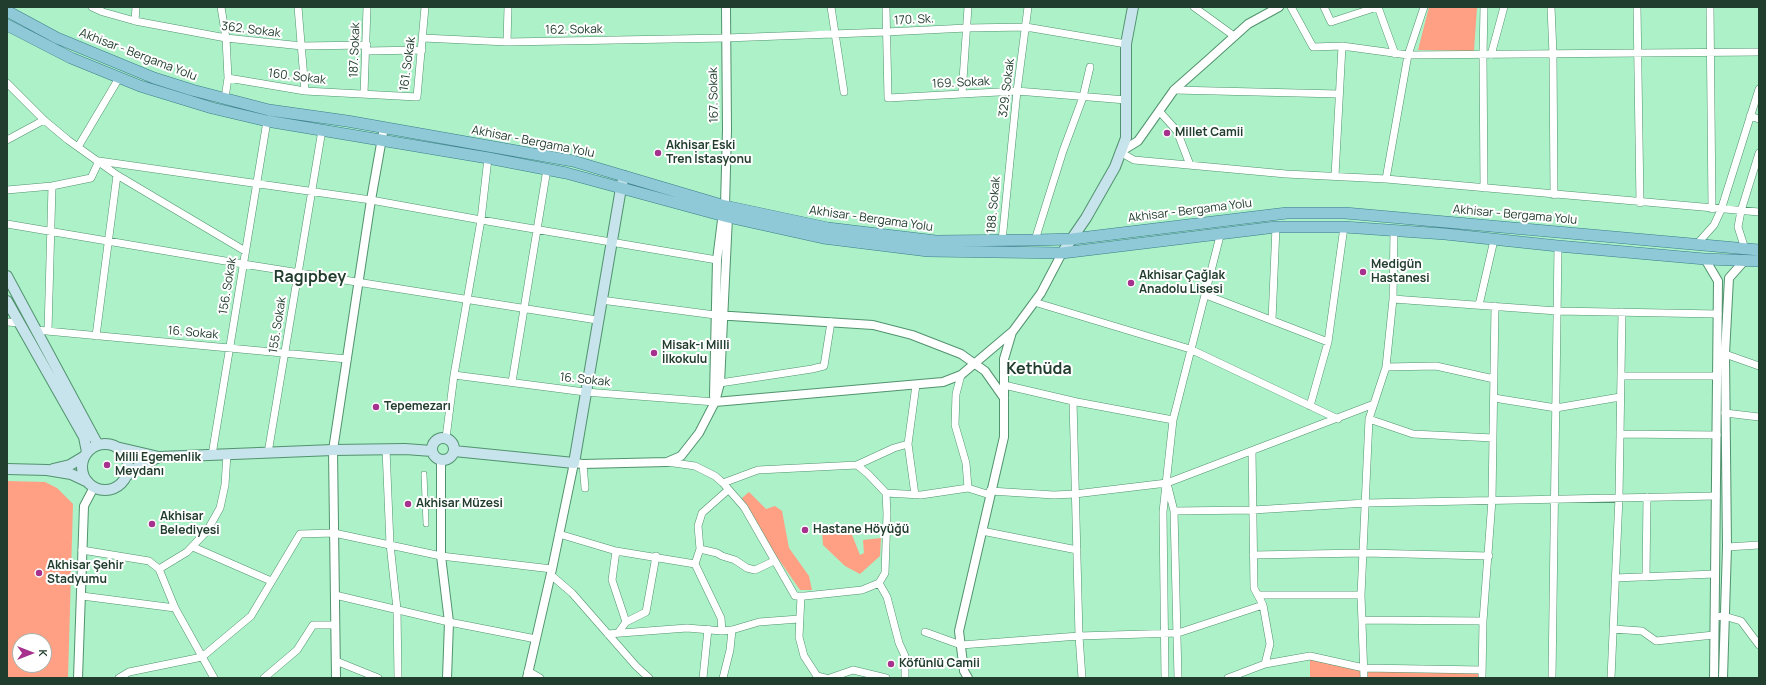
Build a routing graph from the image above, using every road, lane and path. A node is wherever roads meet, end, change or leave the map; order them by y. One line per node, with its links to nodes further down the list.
1 (92, 7): 26 (street)
2 (136, 7): 26 (street)
3 (220, 7): 33 (street)
4 (298, 7): 38 (street)
5 (367, 7): 40 (street, 187. Sokak)
6 (425, 7): 34 (street, 161. Sokak)
7 (508, 7): 36 (street)
8 (726, 7): 35 (street, 167. Sokak)
9 (831, 7): 31 (street)
10 (886, 7): 30 (street, 169. Sokak)
11 (968, 7): 29 (street)
12 (1028, 7): 28 (street, 329. Sokak)
13 (1133, 7): 37 (main road)
14 (1194, 7): 32 (street)
15 (1280, 7): 32 (street)
16 (1291, 7): 39 (street)
17 (1324, 7): 18 (street)
18 (1378, 7): 45 (street)
19 (1424, 7): 47 (street)
20 (1484, 7): 49 (street)
21 (1504, 7): 48 (street)
22 (1551, 7): 46 (street)
23 (1637, 7): 42 (street)
24 (1710, 7): 43 (street)
25 (7, 11): 63 (main road, Akhisar - Bergama Yolu)
26 (135, 22): 33 (street, 362. Sokak)
27 (7, 25): 51 (main road, Akhisar - Bergama Yolu)
28 (1026, 27): 29 (street, 170. Sk.); 37 (street, 170. Sk.); 57 (street, 329. Sokak)
29 (967, 28): 30 (street, 170. Sk.); 60 (street)
30 (886, 32): 31 (street, 170. Sk.); 60 (street, 169. Sokak)
31 (836, 34): 35 (street, 170. Sk.); 58 (street)
32 (1234, 36): 55 (street)
33 (226, 38): 38 (street, 362. Sokak); 52 (street)
34 (423, 38): 36 (street, 162. Sokak); 41 (street, 161. Sokak)
35 (726, 38): 36 (street, 162. Sokak); 99 (street, 167. Sokak)
36 (506, 42)
37 (1126, 44): 64 (main road)
38 (302, 46): 40 (street, 362. Sokak); 56 (street)
39 (1342, 46): 45 (street); 61 (street)
40 (366, 48): 41 (street, 362. Sokak); 59 (street, 187. Sokak)
41 (422, 50): 59 (street, 161. Sokak)
42 (1639, 52): 43 (street); 46 (street); 94 (street)
43 (1711, 52): 44 (street); 95 (street)
44 (1759, 52)
45 (1395, 54): 47 (street)
46 (1553, 54): 48 (street); 92 (street)
47 (1408, 55): 49 (street); 85 (street)
48 (1491, 55): 49 (street)
49 (1482, 56): 89 (street)
50 (1090, 67): 62 (street)
51 (119, 78): 69 (main road, Akhisar - Bergama Yolu); 74 (street)
52 (228, 78): 56 (street, 160. Sokak); 63 (street)
53 (7, 83): 67 (street)
54 (1759, 89): 66 (street)
55 (1174, 90): 61 (street); 65 (street)
56 (305, 91): 59 (street, 160. Sokak)
57 (1017, 91): 60 (street, 169. Sokak); 62 (street, 169. Sokak); 81 (street, 329. Sokak)
58 (844, 92)
59 (364, 94)
60 (962, 94)
61 (1339, 94): 84 (street)
62 (1083, 97): 64 (street, 169. Sokak); 110 (street)
63 (225, 98): 70 (main road, Akhisar - Bergama Yolu)
64 (1126, 100): 75 (main road)
65 (1160, 112): 75 (street); 79 (street)
66 (1750, 116): 68 (street); 96 (street)
67 (44, 120): 72 (street); 74 (street)
68 (1759, 120)
69 (267, 121): 71 (main road, Akhisar - Bergama Yolu); 86 (street, 156. Sokak)
70 (384, 127): 73 (street); 83 (main road, Akhisar - Bergama Yolu)
71 (322, 130): 73 (main road, Akhisar - Bergama Yolu); 91 (street, 155. Sokak)
72 (7, 140)
73 (382, 140): 77 (main road, Akhisar - Bergama Yolu); 93 (street)
74 (78, 147): 78 (street)
75 (1120, 152): 79 (street); 108 (main road)
76 (1759, 153): 97 (street)
77 (488, 158): 80 (main road, Akhisar - Bergama Yolu); 100 (street)
78 (99, 161): 82 (street); 86 (street); 87 (street)
79 (1190, 165): 84 (street)
80 (547, 169): 88 (main road, Akhisar - Bergama Yolu); 104 (street)
81 (1008, 171): 109 (street, 188. Sokak)
82 (117, 175): 112 (street); 117 (street)
83 (624, 176): 88 (main road); 99 (main road, Akhisar - Bergama Yolu)
84 (1335, 176): 85 (street)
85 (1386, 179): 89 (street)
86 (256, 185): 91 (street); 117 (street, 156. Sokak)
87 (52, 186): 90 (street); 106 (street)
88 (620, 188): 99 (main road, Akhisar - Bergama Yolu); 113 (main road)
89 (1484, 188): 92 (street)
90 (7, 190)
91 (312, 192): 93 (street); 124 (street, 155. Sokak)
92 (1554, 195): 94 (street)
93 (371, 200): 100 (street); 126 (street)
94 (1640, 203): 95 (street)
95 (1712, 210): 96 (street)
96 (1721, 210): 97 (street); 114 (street)
97 (1741, 211): 98 (street); 119 (street)
98 (1759, 212)
99 (725, 213): 109 (main road, Akhisar - Bergama Yolu); 118 (main road, Akhisar - Bergama Yolu); 121 (street); 139 (street)
100 (481, 220): 104 (street); 128 (street)
101 (7, 224): 106 (street)
102 (1276, 227): 103 (main road, Akhisar - Bergama Yolu); 107 (main road, Akhisar - Bergama Yolu); 141 (street)
103 (1344, 227): 105 (main road, Akhisar - Bergama Yolu); 149 (street)
104 (537, 230): 113 (street); 135 (street)
105 (1394, 230): 111 (main road, Akhisar - Bergama Yolu); 129 (street)
106 (50, 232): 112 (street); 146 (street)
107 (1221, 232): 118 (main road, Akhisar - Bergama Yolu); 127 (street)
108 (1072, 238): 110 (main road, Akhisar - Bergama Yolu); 114 (main road, Akhisar - Bergama Yolu); 118 (main road)
109 (1002, 240): 110 (main road, Akhisar - Bergama Yolu)
110 (1035, 240)
111 (1494, 240): 115 (main road, Akhisar - Bergama Yolu); 133 (street)
112 (108, 241): 123 (street); 148 (street)
113 (611, 243): 121 (street); 130 (main road)
114 (1697, 244): 119 (main road, Akhisar - Bergama Yolu)
115 (1558, 246): 120 (main road, Akhisar - Bergama Yolu); 136 (street)
116 (1759, 250): 119 (main road, Akhisar - Bergama Yolu)
117 (245, 251): 123 (street, 156. Sokak)
118 (1062, 253): 132 (street)
119 (1745, 254): 120 (main road, Akhisar - Bergama Yolu); 122 (main road, Akhisar - Bergama Yolu); 153 (street)
120 (1705, 258): 138 (street)
121 (717, 260): 139 (street)
122 (1759, 261)
123 (243, 264): 124 (street); 150 (street, 156. Sokak)
124 (298, 272): 126 (street); 152 (street, 155. Sokak)
125 (7, 276): 145 (main road)
126 (359, 281): 128 (street); 154 (street)
127 (1206, 295): 141 (street); 151 (street)
128 (468, 299): 135 (street); 158 (street)
129 (1393, 299): 133 (street); 157 (street)
130 (601, 300): 139 (street); 140 (main road)
131 (7, 301): 144 (main road)
132 (1034, 302): 147 (street); 151 (street)
133 (1479, 305): 134 (street)
134 (1495, 306): 136 (street); 162 (street)
135 (524, 308): 140 (street); 163 (street)
136 (1557, 310): 137 (street); 175 (street)
137 (1622, 312): 138 (street); 160 (street)
138 (1718, 314): 161 (street)
139 (719, 315): 143 (street); 164 (street); 172 (street)
140 (597, 320): 167 (main road)
141 (1272, 320): 149 (street)
142 (7, 322): 144 (street)
143 (831, 322): 155 (street); 164 (street)
144 (20, 323): 194 (main road)
145 (36, 330): 146 (street, 16. Sokak); 186 (main road)
146 (48, 331): 148 (street, 16. Sokak)
147 (1013, 331): 155 (street); 166 (street)
148 (96, 336): 150 (street, 16. Sokak)
149 (1328, 342): 174 (street)
150 (229, 348): 152 (street, 16. Sokak); 196 (street, 156. Sokak)
151 (1190, 349): 174 (street); 179 (street)
152 (284, 353): 154 (street, 16. Sokak); 193 (street, 155. Sokak)
153 (1725, 354): 156 (street); 176 (street)
154 (347, 359): 189 (street)
155 (974, 364): 159 (street); 169 (street)
156 (1759, 366)
157 (1386, 367): 162 (street); 173 (street)
158 (454, 375): 163 (street, 16. Sokak); 183 (street)
159 (961, 375): 165 (street); 210 (street)
160 (1621, 376): 161 (street); 168 (street)
161 (1717, 376): 182 (street)
162 (1494, 379): 170 (street)
163 (512, 382): 167 (street, 16. Sokak)
164 (720, 383): 172 (street)
165 (916, 385): 172 (street); 185 (street)
166 (1004, 385): 169 (street); 171 (street)
167 (585, 392): 172 (street, 16. Sokak); 200 (main road)
168 (1620, 397): 175 (street); 181 (street)
169 (1004, 398): 213 (street)
170 (1494, 398): 175 (street); 184 (street)
171 (1073, 401): 179 (street); 214 (street)
172 (715, 402): 199 (street)
173 (1374, 404): 178 (street); 180 (street)
174 (1310, 406): 178 (street)
175 (1556, 408): 219 (street)
176 (1725, 412): 177 (street); 233 (street)
177 (1759, 417)
178 (1338, 419): 192 (street)
179 (1173, 420): 207 (street)
180 (1369, 420): 184 (street); 223 (street)
181 (1620, 434): 182 (street); 217 (street)
182 (1717, 435): 216 (street)
183 (446, 438): 190 (main road); 191 (main road)
184 (1493, 438): 222 (street)
185 (908, 444): 201 (street); 215 (street)
186 (98, 445): 187 (main road); 194 (main road)
187 (116, 447): 197 (main road); 205 (main road)
188 (386, 449): 189 (main road); 190 (main road); 230 (street)
189 (333, 450): 193 (main road); 228 (street)
190 (432, 451): 198 (main road)
191 (454, 451): 198 (main road); 200 (main road)
192 (1252, 451): 207 (street); 224 (street)
193 (268, 453): 195 (main road)
194 (86, 454): 203 (main road); 208 (main road)
195 (227, 454): 196 (main road); 232 (street)
196 (212, 455): 197 (main road)
197 (159, 456): 205 (main road)
198 (441, 460): 240 (street)
199 (667, 462): 200 (street); 206 (street)
200 (578, 464): 209 (street); 229 (street)
201 (857, 465): 206 (street); 212 (street)
202 (7, 469): 203 (main road)
203 (47, 470): 208 (main road)
204 (424, 474): 220 (street)
205 (125, 477): 208 (main road)
206 (723, 483): 211 (street)
207 (1167, 483): 214 (street); 225 (street); 274 (street)
208 (91, 484): 235 (street)
209 (585, 488)
210 (968, 488): 213 (street); 215 (street)
211 (728, 490): 234 (street); 243 (street)
212 (886, 493): 215 (street); 251 (street)
213 (990, 493): 214 (street); 227 (street)
214 (1075, 494): 237 (street)
215 (916, 495)
216 (1716, 496): 218 (street); 247 (street)
217 (1619, 497): 218 (street); 219 (street); 249 (street)
218 (1647, 497): 248 (street)
219 (1555, 498): 222 (street); 311 (street)
220 (425, 500): 221 (street); 226 (street)
221 (433, 500)
222 (1492, 500): 223 (street); 242 (street)
223 (1366, 503): 224 (street); 238 (street)
224 (1253, 510): 225 (street); 239 (street)
225 (1174, 511): 275 (street)
226 (426, 524)
227 (982, 531): 237 (street); 280 (street)
228 (334, 533): 230 (street); 250 (street); 252 (street)
229 (559, 534): 236 (street); 246 (street)
230 (390, 544): 240 (street); 259 (street)
231 (1759, 545): 233 (street)
232 (193, 547): 245 (street); 250 (street)
233 (1727, 547): 260 (street)
234 (700, 549): 243 (street); 244 (street)
235 (82, 550): 245 (street); 255 (street)
236 (616, 550): 241 (street); 266 (street)
237 (1077, 550): 278 (street)
238 (1364, 553): 239 (street); 242 (street); 254 (street)
239 (1253, 555): 253 (street)
240 (441, 556): 246 (street); 265 (street)
241 (656, 556): 244 (street); 266 (street)
242 (1489, 556): 264 (street)
243 (774, 562): 256 (street)
244 (695, 564): 271 (street)
245 (159, 569): 258 (street)
246 (551, 572): 276 (street); 279 (street)
247 (1715, 574): 248 (street); 261 (street)
248 (1646, 577): 249 (street)
249 (1615, 578): 269 (street)
250 (271, 581): 282 (street)
251 (879, 583): 256 (street); 303 (street)
252 (335, 595): 259 (street); 267 (street)
253 (1259, 595): 254 (street); 257 (street)
254 (1361, 595): 263 (street)
255 (82, 596): 258 (street); 288 (street)
256 (801, 596): 262 (street)
257 (1263, 605): 275 (street); 284 (street)
258 (175, 608): 282 (street)
259 (397, 609): 265 (street); 294 (street)
260 (1724, 616): 261 (street); 281 (street); 314 (street)
261 (1715, 617): 277 (street)
262 (799, 619): 270 (street); 300 (street)
263 (1362, 620): 264 (street); 285 (street)
264 (1483, 621): 286 (street)
265 (449, 622): 279 (street); 295 (street)
266 (626, 622): 273 (street)
267 (335, 625): 283 (street); 291 (street)
268 (708, 629): 271 (street); 273 (street); 298 (street)
269 (1613, 629): 277 (street); 312 (street)
270 (732, 630): 271 (street); 299 (street)
271 (722, 631)
272 (925, 632): 280 (street)
273 (618, 633): 276 (street)
274 (1164, 633): 275 (street); 278 (street); 306 (street)
275 (1178, 633): 307 (street)
276 (608, 634): 297 (street)
277 (1714, 635): 313 (street)
278 (1079, 636): 280 (street); 305 (street)
279 (536, 639): 287 (street)
280 (961, 645): 304 (street)
281 (1759, 645)
282 (202, 657): 289 (street); 290 (street)
283 (336, 661): 292 (street); 293 (street)
284 (1265, 664): 285 (street); 308 (street)
285 (1364, 668): 286 (street); 309 (street)
286 (1482, 670): 310 (street)
287 (527, 674): 296 (street)
288 (79, 678)
289 (119, 678)
290 (214, 678)
291 (264, 678)
292 (336, 678)
293 (378, 678)
294 (398, 678)
295 (447, 678)
296 (540, 678)
297 (649, 678)
298 (703, 678)
299 (723, 678)
300 (825, 678)
301 (830, 678): 302 (street)
302 (886, 678)
303 (905, 678)
304 (968, 678)
305 (1082, 678)
306 (1165, 678)
307 (1178, 678)
308 (1228, 678)
309 (1364, 678)
310 (1482, 678)
311 (1552, 678)
312 (1612, 678)
313 (1714, 678)
314 (1724, 678)

